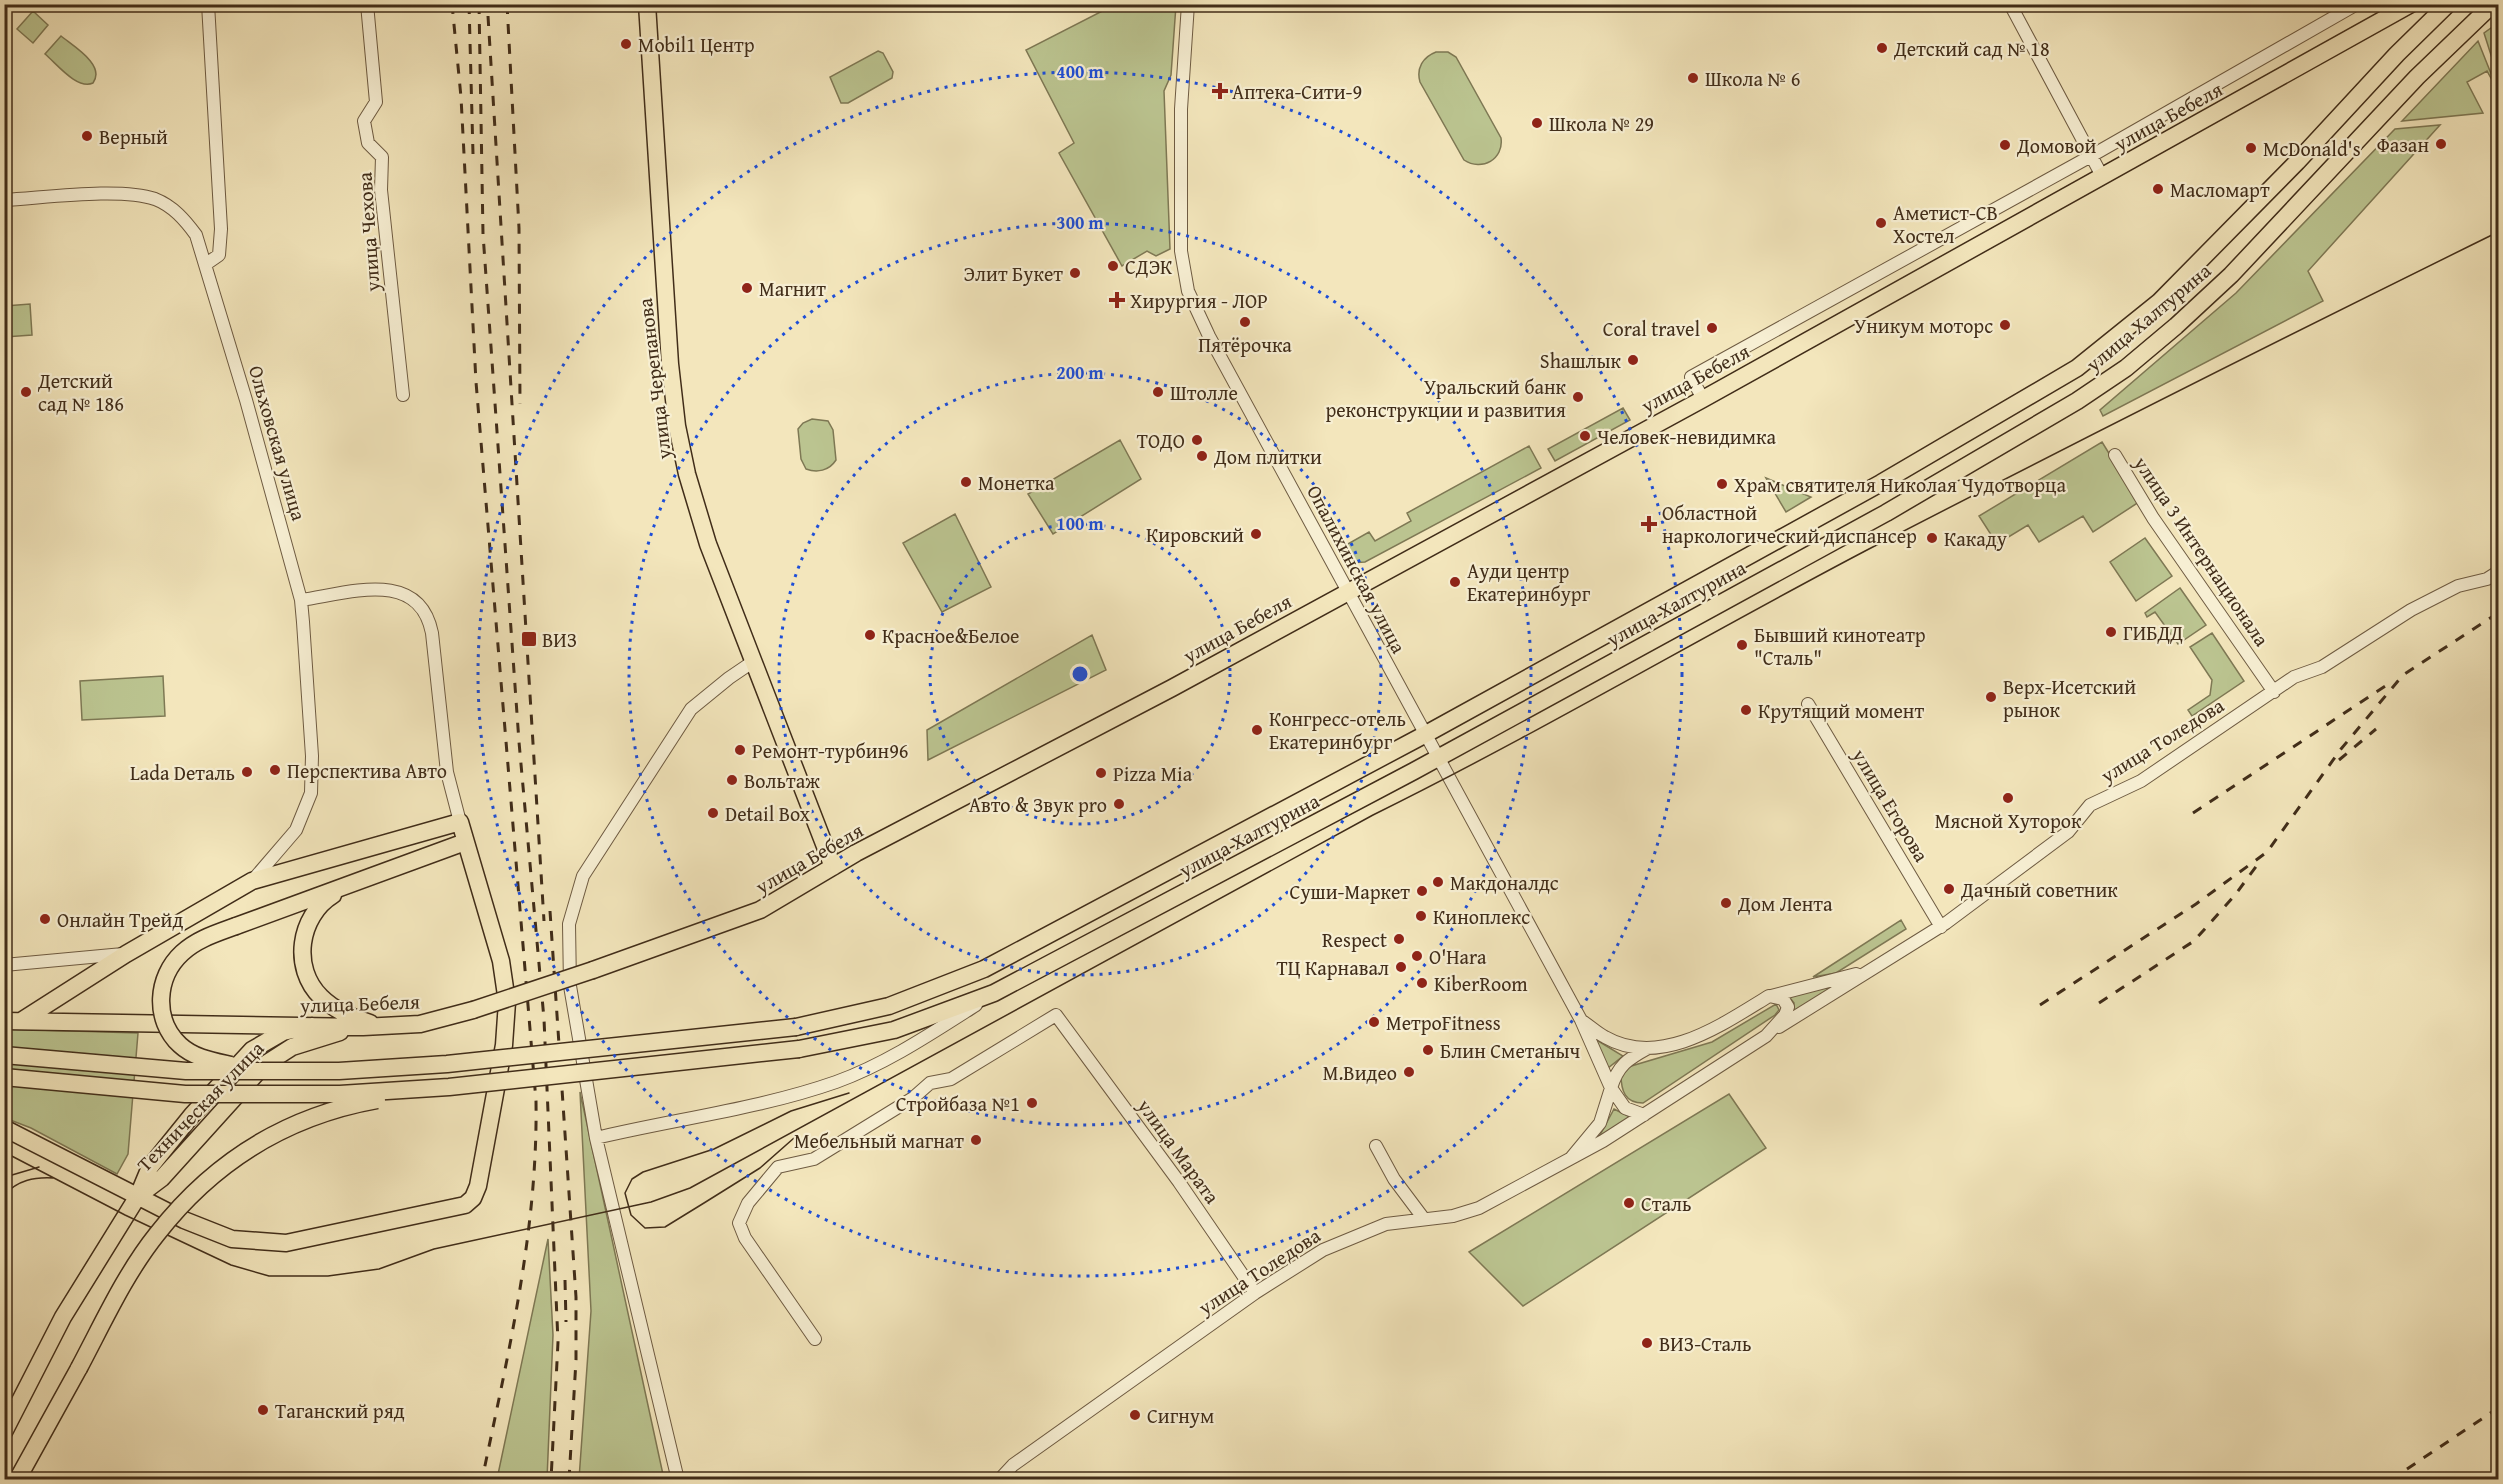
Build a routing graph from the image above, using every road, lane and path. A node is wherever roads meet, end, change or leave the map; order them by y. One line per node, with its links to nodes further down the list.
1 (208, 4): 13 (street)
2 (367, 4): 14 (street, улица Чехова)
3 (647, 4): 20 (main road, улица Черепанова)
4 (1188, 4): 18 (street, Опалихинская улица)
5 (2010, 4): 10 (street)
6 (2357, 4): 10 (street)
7 (2411, 4): 11 (main road, улица Бебеля)
8 (2448, 4): 23 (main road, улица Халтурина)
9 (2493, 4): 24 (main road, улица Халтурина)
10 (2091, 156): 11 (street); 15 (street)
11 (2102, 176): 15 (main road, улица Бебеля)
12 (4, 200): 13 (street, Ольховская улица)
13 (206, 264): 19 (street, Ольховская улица)
14 (403, 395)
15 (1702, 399): 18 (main road, улица Бебеля)
16 (2115, 455): 21 (street, улица 3 Интернационала)
17 (2499, 572): 21 (street, улица Толедова)
18 (1348, 592): 23 (street, Опалихинская улица); 27 (main road, улица Бебеля)
19 (301, 600): 25 (street); 28 (street, Ольховская улица)
20 (754, 662): 27 (main road, улица Черепанова); 50 (street)
21 (2274, 692): 30 (street, улица Толедова)
22 (1808, 704): 30 (street, улица Егорова)
23 (1426, 734): 24 (street, Опалихинская улица); 44 (main road, улица Халтурина, bridge)
24 (1438, 758): 34 (main road, улица Халтурина); 36 (street, Опалихинская улица)
25 (460, 822): 26 (main road); 28 (main road)
26 (465, 842): 29 (main road); 53 (main road)
27 (833, 867): 39 (main road, улица Бебеля, bridge)
28 (252, 881): 31 (main road)
29 (348, 885): 39 (main road); 44 (main road, bridge)
30 (1941, 927): 33 (street, улица Толедова)
31 (126, 954): 32 (street); 37 (main road)
32 (4, 965)
33 (1866, 971): 35 (street); 41 (street, улица Толедова)
34 (994, 993): 46 (main road, улица Халтурина, bridge); 50 (street)
35 (1769, 996): 41 (street); 42 (street)
36 (1581, 1020): 42 (street); 47 (street, Опалихинская улица)
37 (13, 1021): 38 (main road, улица Бебеля)
38 (312, 1026): 40 (main road, улица Бебеля); 53 (main road, Техническая улица)
39 (398, 1026): 40 (main road, улица Бебеля)
40 (363, 1027): 53 (main road, Техническая улица)
41 (1766, 1036): 48 (street, улица Толедова)
42 (1648, 1048): 47 (street)
43 (4, 1055): 44 (main road, bridge)
44 (294, 1072)
45 (4, 1077): 46 (main road, bridge)
46 (449, 1087): 58 (main road, bridge)
47 (1611, 1088): 48 (street, Опалихинская улица); 52 (street)
48 (1644, 1114): 52 (street, улица Толедова)
49 (4, 1128): 53 (main road)
50 (596, 1138): 59 (street)
51 (1376, 1146): 54 (street)
52 (1571, 1158): 54 (street, улица Толедова)
53 (138, 1197): 57 (main road, Техническая улица)
54 (1424, 1219): 55 (street, улица Толедова)
55 (1255, 1293): 56 (street, улица Марата); 60 (street, улица Толедова)
56 (815, 1339)
57 (4, 1432)
58 (17, 1479)
59 (678, 1479)
60 (999, 1479)

